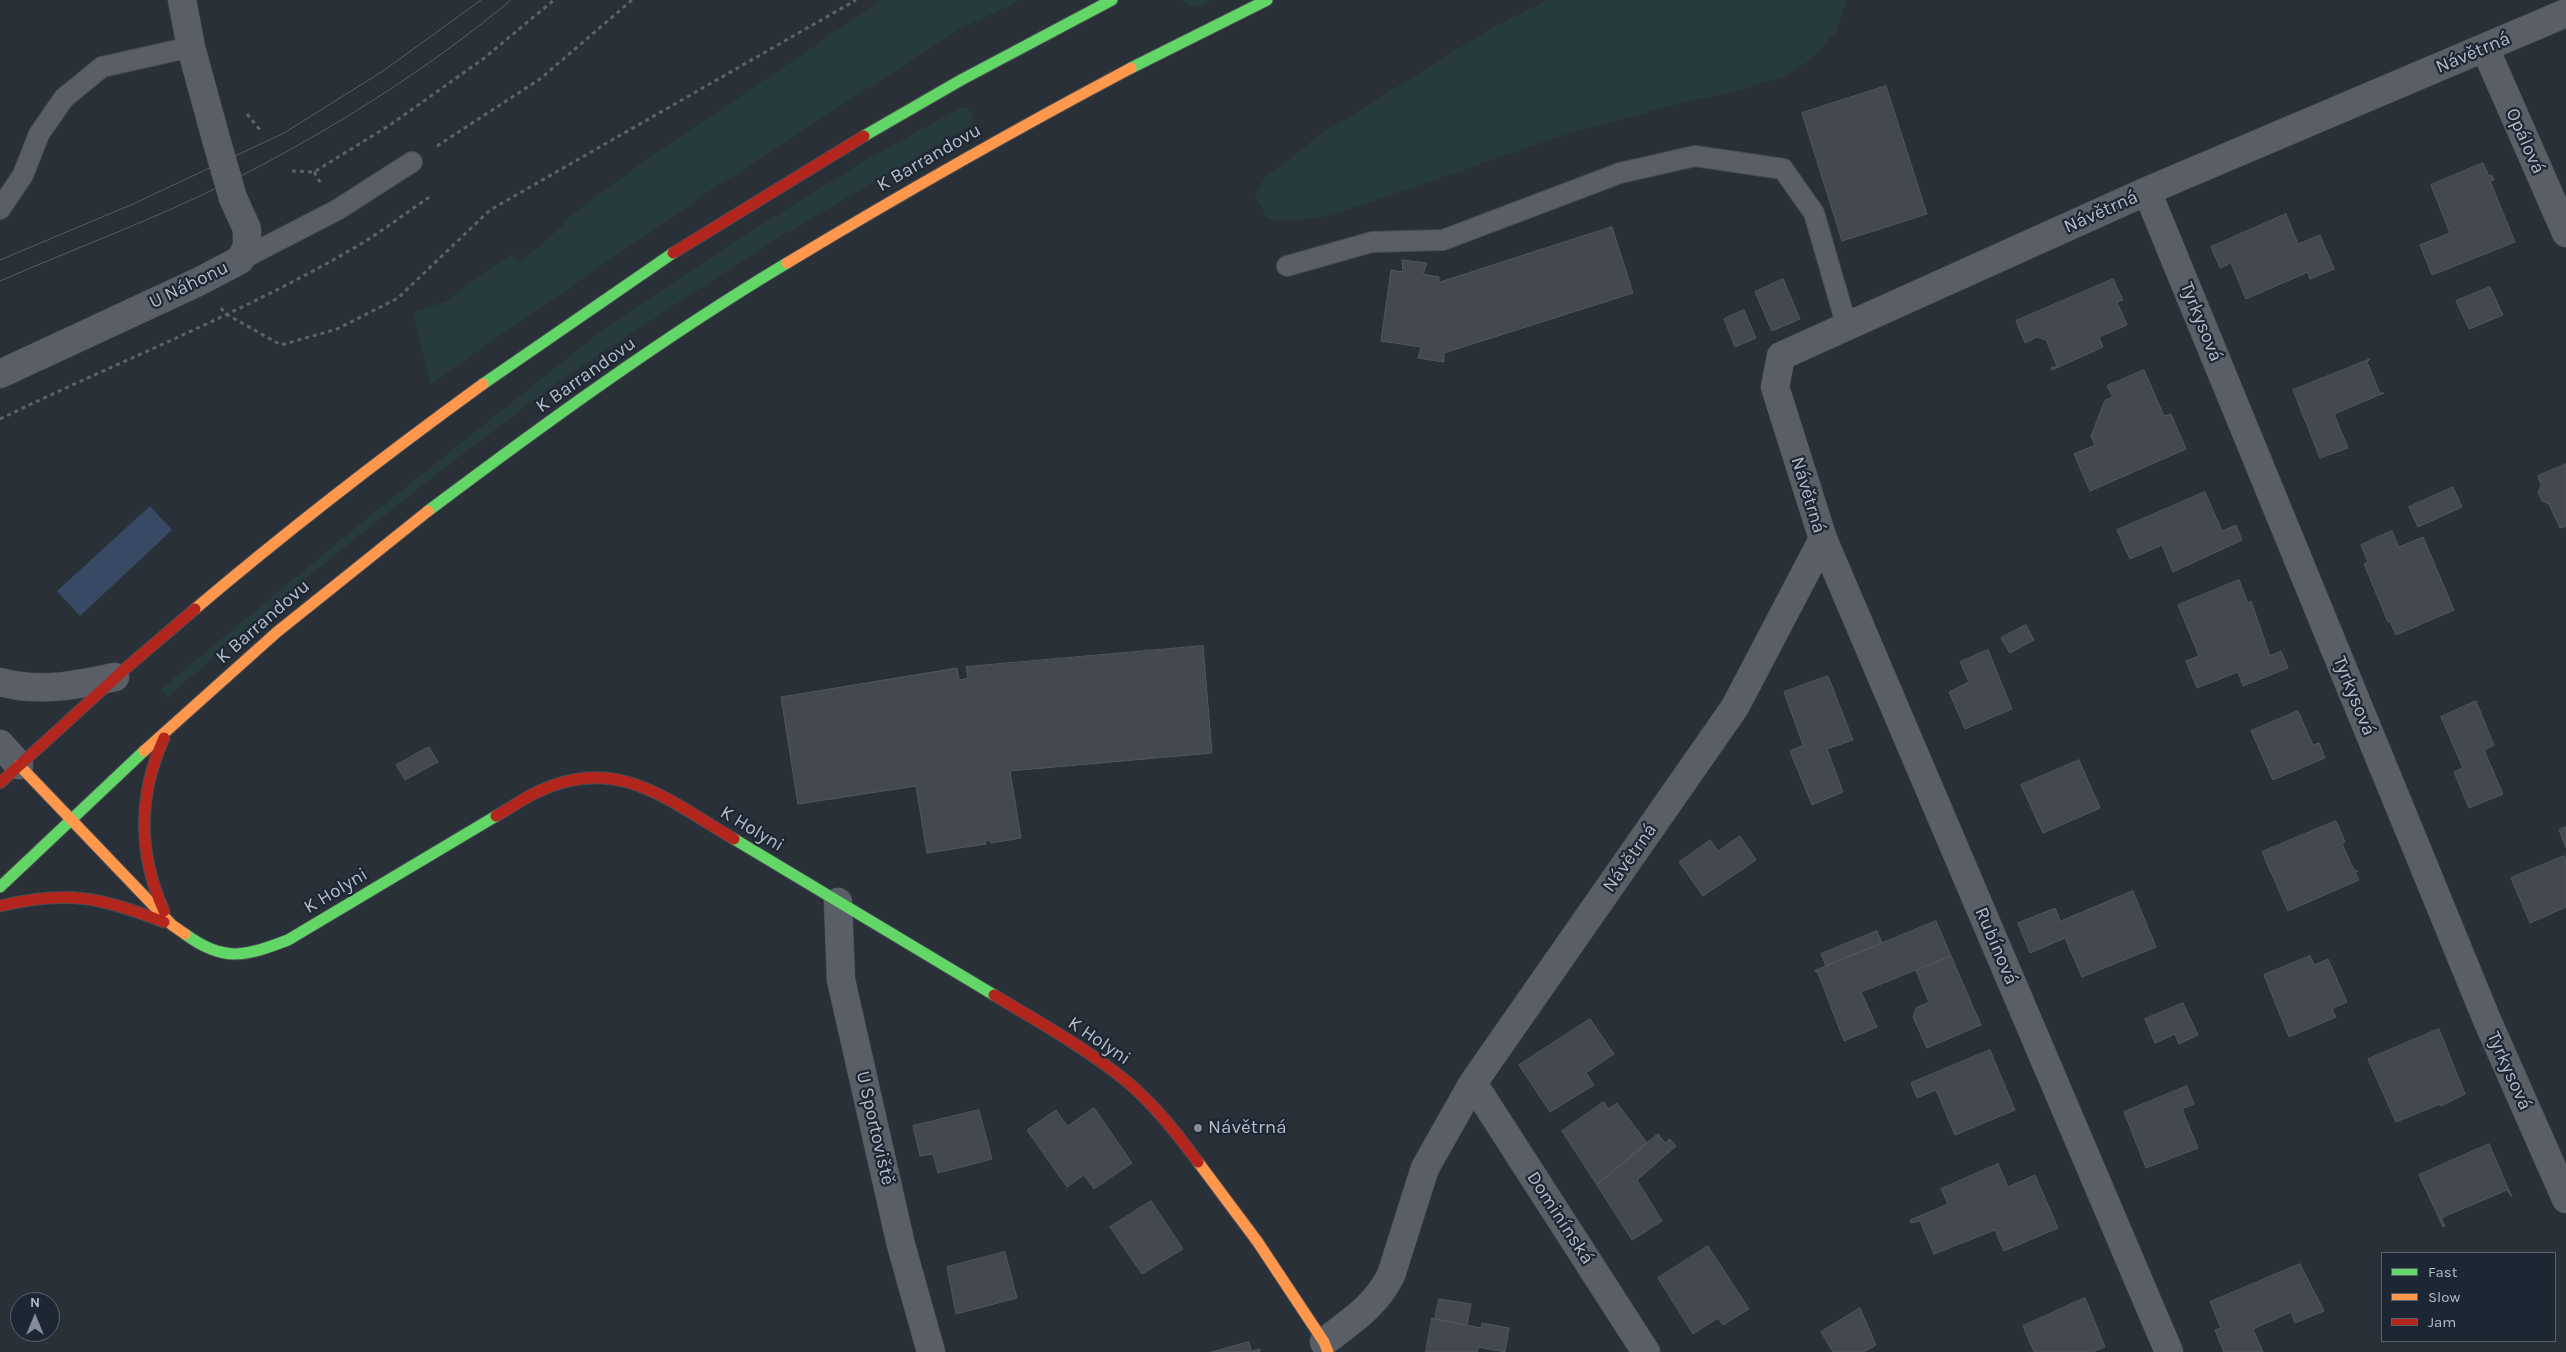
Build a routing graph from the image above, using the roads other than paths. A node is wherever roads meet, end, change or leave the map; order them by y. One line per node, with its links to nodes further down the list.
1 (182, 0): 5 (street, U Náhonu)
2 (1112, 0): 16 (main road)
3 (1267, 0): 18 (main road, K Barrandovu)
4 (2566, 13): 6 (street, Návětrná)
5 (191, 47): 9 (lane); 11 (street, U Náhonu)
6 (2485, 48): 8 (street, Návětrná); 10 (street, Opálová)
7 (412, 162): 11 (lane)
8 (2147, 191): 13 (street, Návětrná); 27 (street, Tyrkysová)
9 (0, 209)
10 (2566, 234)
11 (240, 260): 14 (street, U Náhonu)
12 (1287, 266): 13 (lane)
13 (1847, 327): 15 (street, Návětrná)
14 (0, 374)
15 (1823, 539): 26 (street, Návětrná); 31 (street, Rubínová)
16 (115, 677): 17 (street); 20 (main road)
17 (0, 682)
18 (170, 728): 21 (main road, K Barrandovu); 25 (main road)
19 (0, 744): 20 (street)
20 (10, 774): 21 (main road, K Holyni)
21 (71, 820): 22 (main road, K Barrandovu); 25 (main road, K Holyni)
22 (0, 887)
23 (838, 902): 25 (main road, K Holyni); 28 (main road, K Holyni); 29 (street, U Sportoviště)
24 (0, 906): 25 (main road)
25 (172, 925)
26 (1473, 1083): 28 (street, Návětrná); 30 (street, Dominínská)
27 (2566, 1200)
28 (1326, 1347)
29 (931, 1352)
30 (1646, 1352)
31 (2169, 1352)

